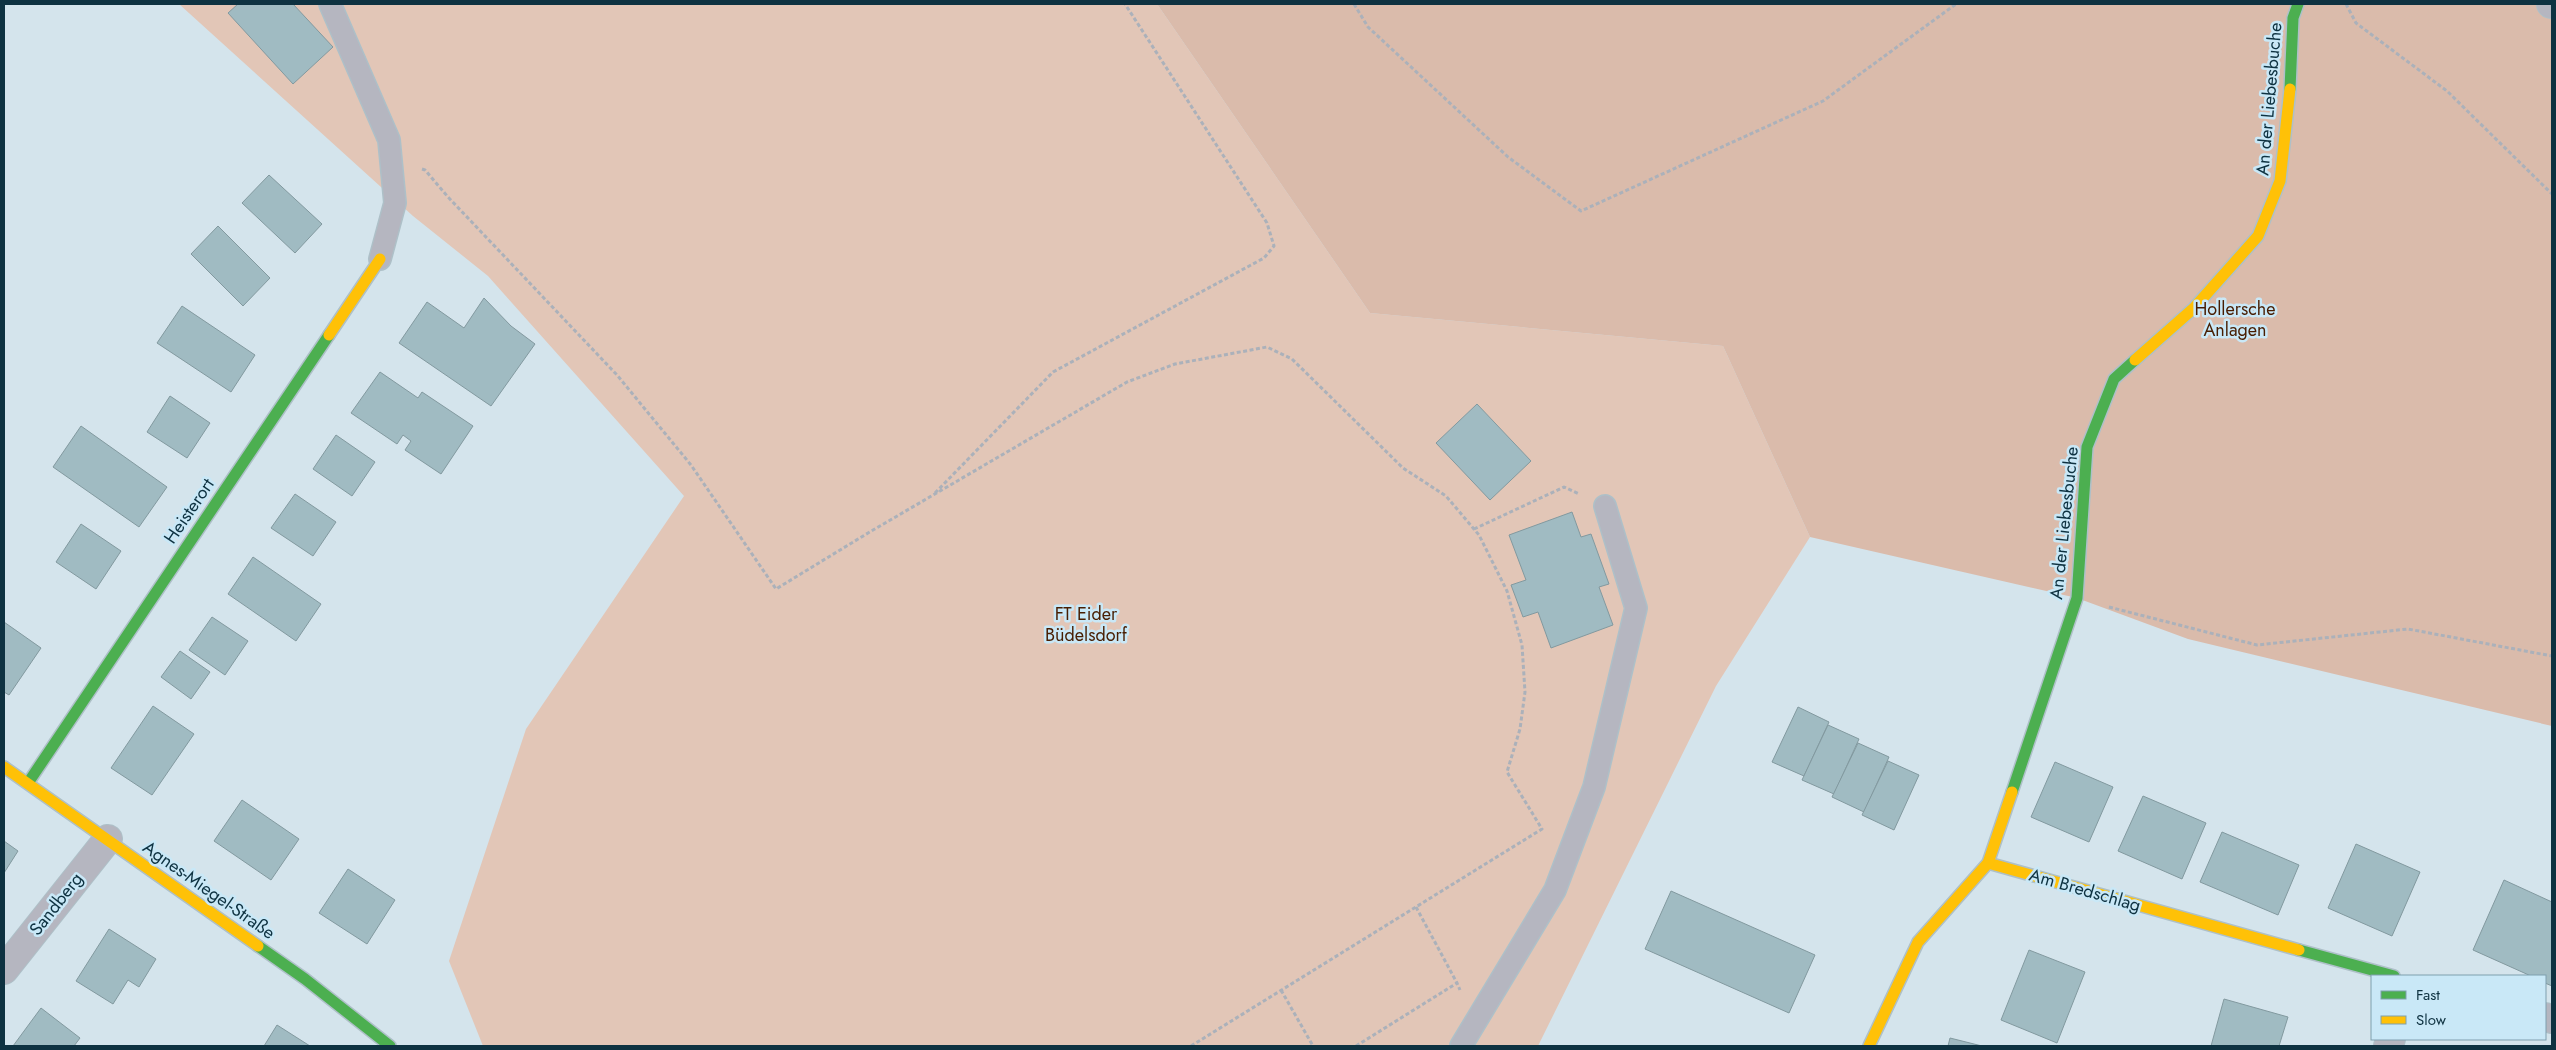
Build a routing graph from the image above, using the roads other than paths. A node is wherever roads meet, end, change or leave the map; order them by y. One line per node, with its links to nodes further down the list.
1 (330, 4): 3 (lane)
2 (2298, 4): 8 (street, An der Liebesbuche)
3 (380, 259): 6 (street, Heisterort)
4 (1605, 506): 12 (lane)
5 (4, 767): 6 (street, Agnes-Miegel-Straße)
6 (28, 784): 7 (street, Agnes-Miegel-Straße)
7 (108, 839): 9 (street, Sandberg); 11 (street, Agnes-Miegel-Straße)
8 (1988, 863): 10 (street, Am Bredschlag); 13 (street)
9 (4, 970)
10 (2390, 975)
11 (390, 1046)
12 (1461, 1046)
13 (1869, 1046)

